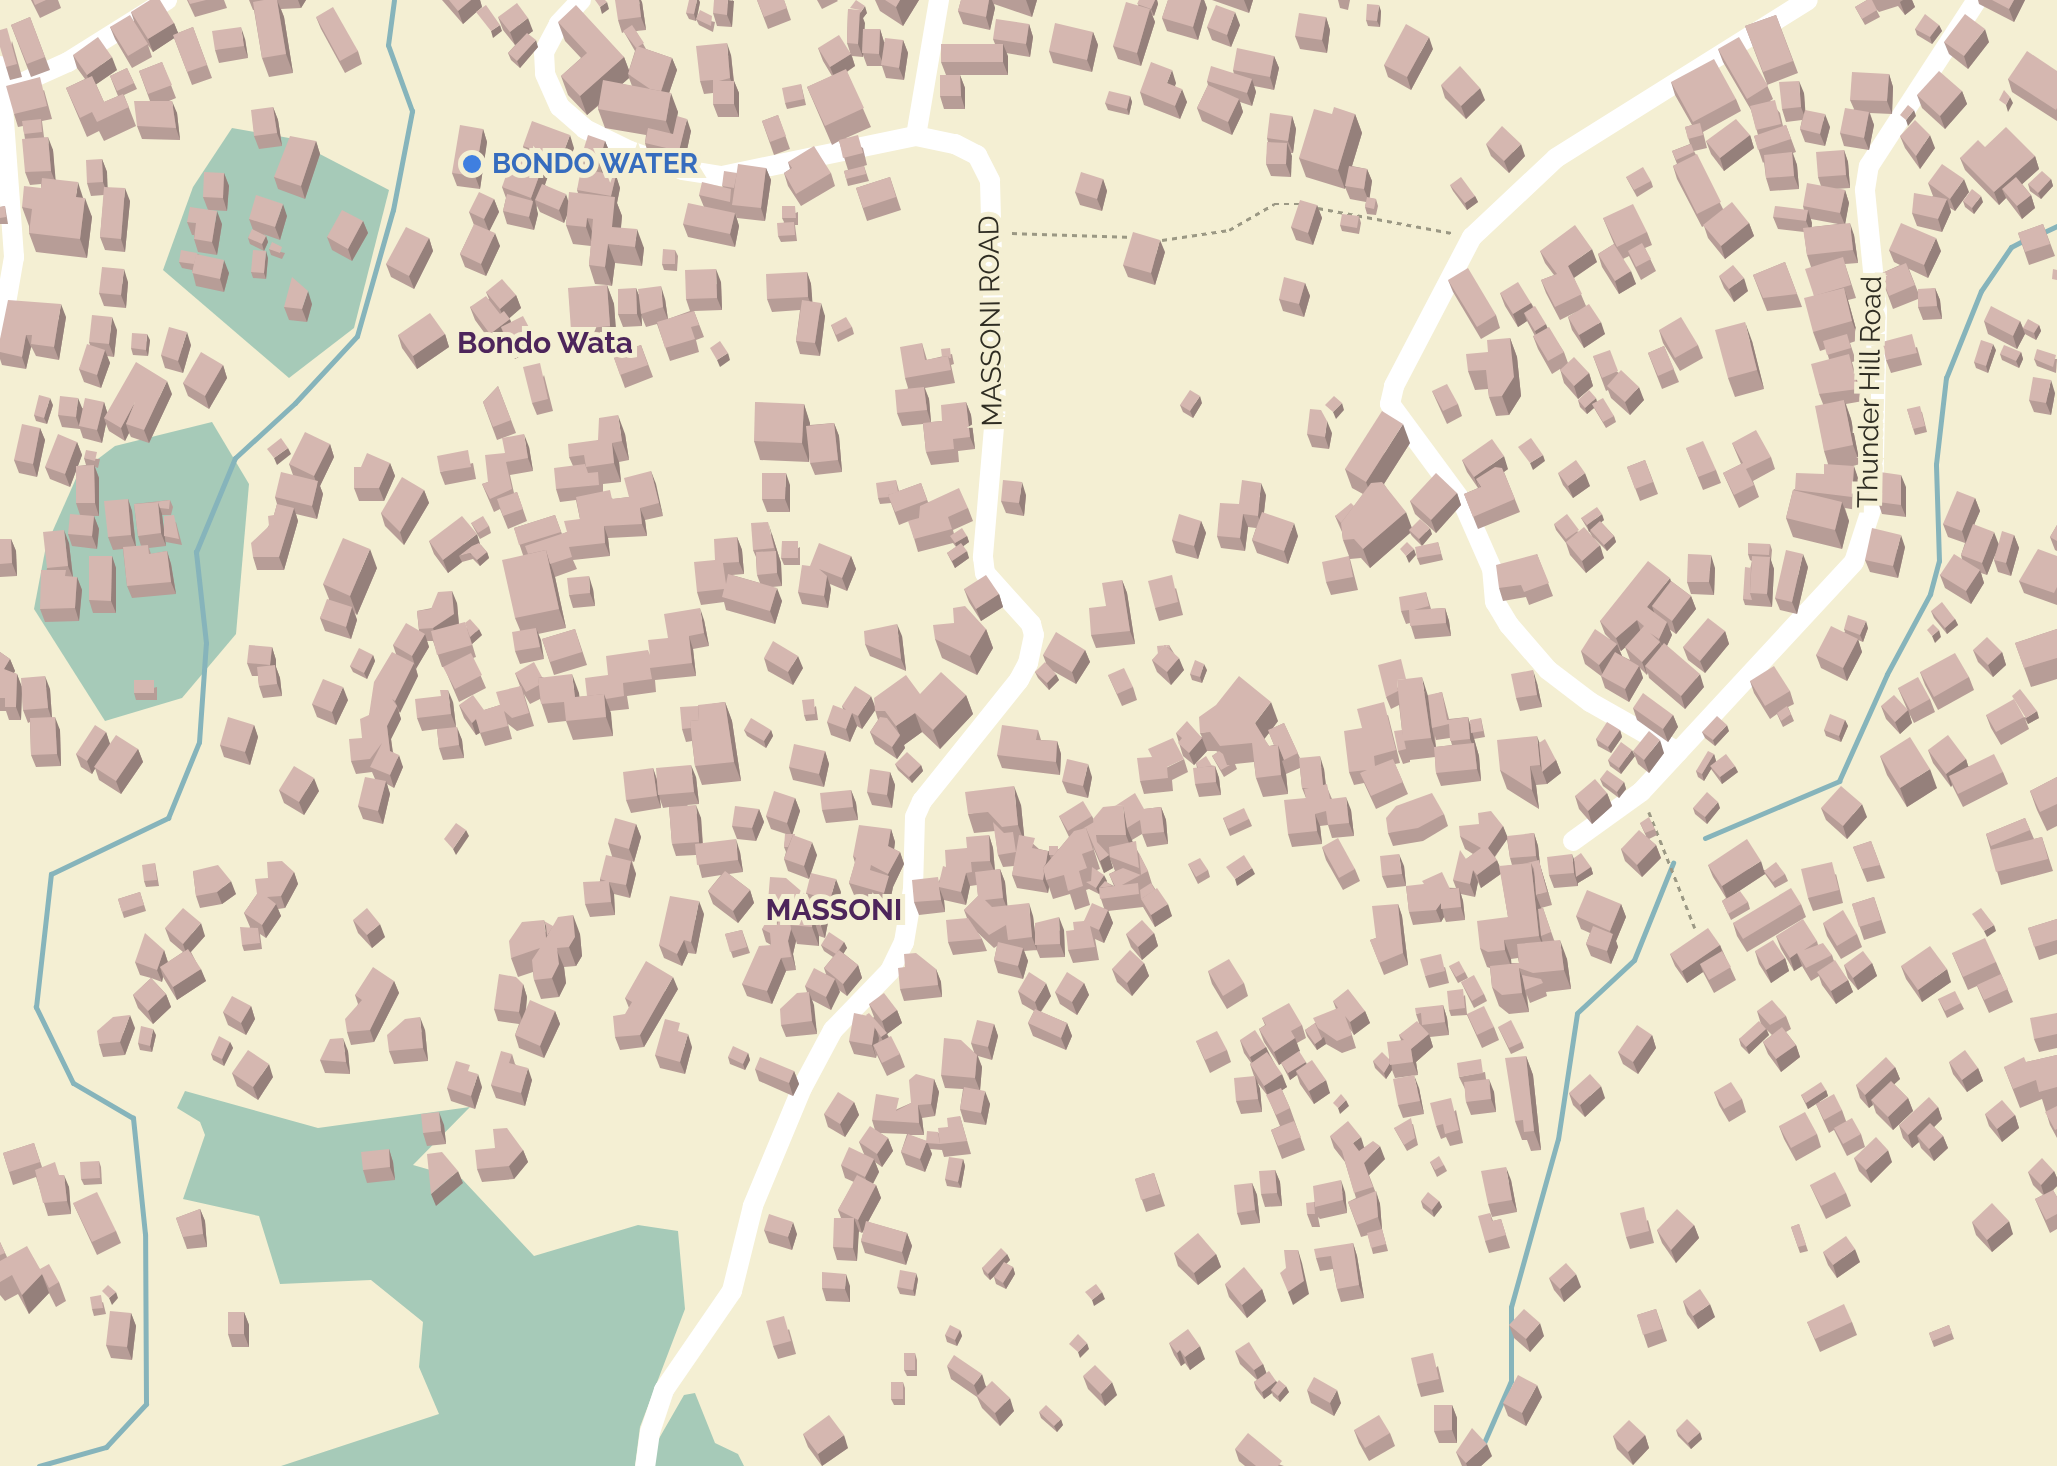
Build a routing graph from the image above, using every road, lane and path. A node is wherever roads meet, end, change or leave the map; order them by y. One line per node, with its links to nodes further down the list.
1 (167, 0): 7 (street)
2 (581, 0): 9 (street, MASSONI ROAD)
3 (939, 0): 9 (street)
4 (1808, 0): 11 (street)
5 (1976, 0): 16 (street, Thunder Hill Road)
6 (0, 66): 7 (street)
7 (4, 90): 8 (street)
8 (4, 119): 14 (street)
9 (916, 136): 10 (street, MASSONI ROAD)
10 (990, 233): 12 (path); 20 (street, MASSONI ROAD)
11 (1472, 237): 13 (path); 16 (street)
12 (1134, 238)
13 (1152, 239)
14 (7, 261): 15 (street)
15 (0, 338)
16 (1678, 752): 17 (street, Thunder Hill Road)
17 (1642, 792): 18 (street, Thunder Hill Road); 19 (path)
18 (1573, 841)
19 (1694, 928)
20 (644, 1466)

